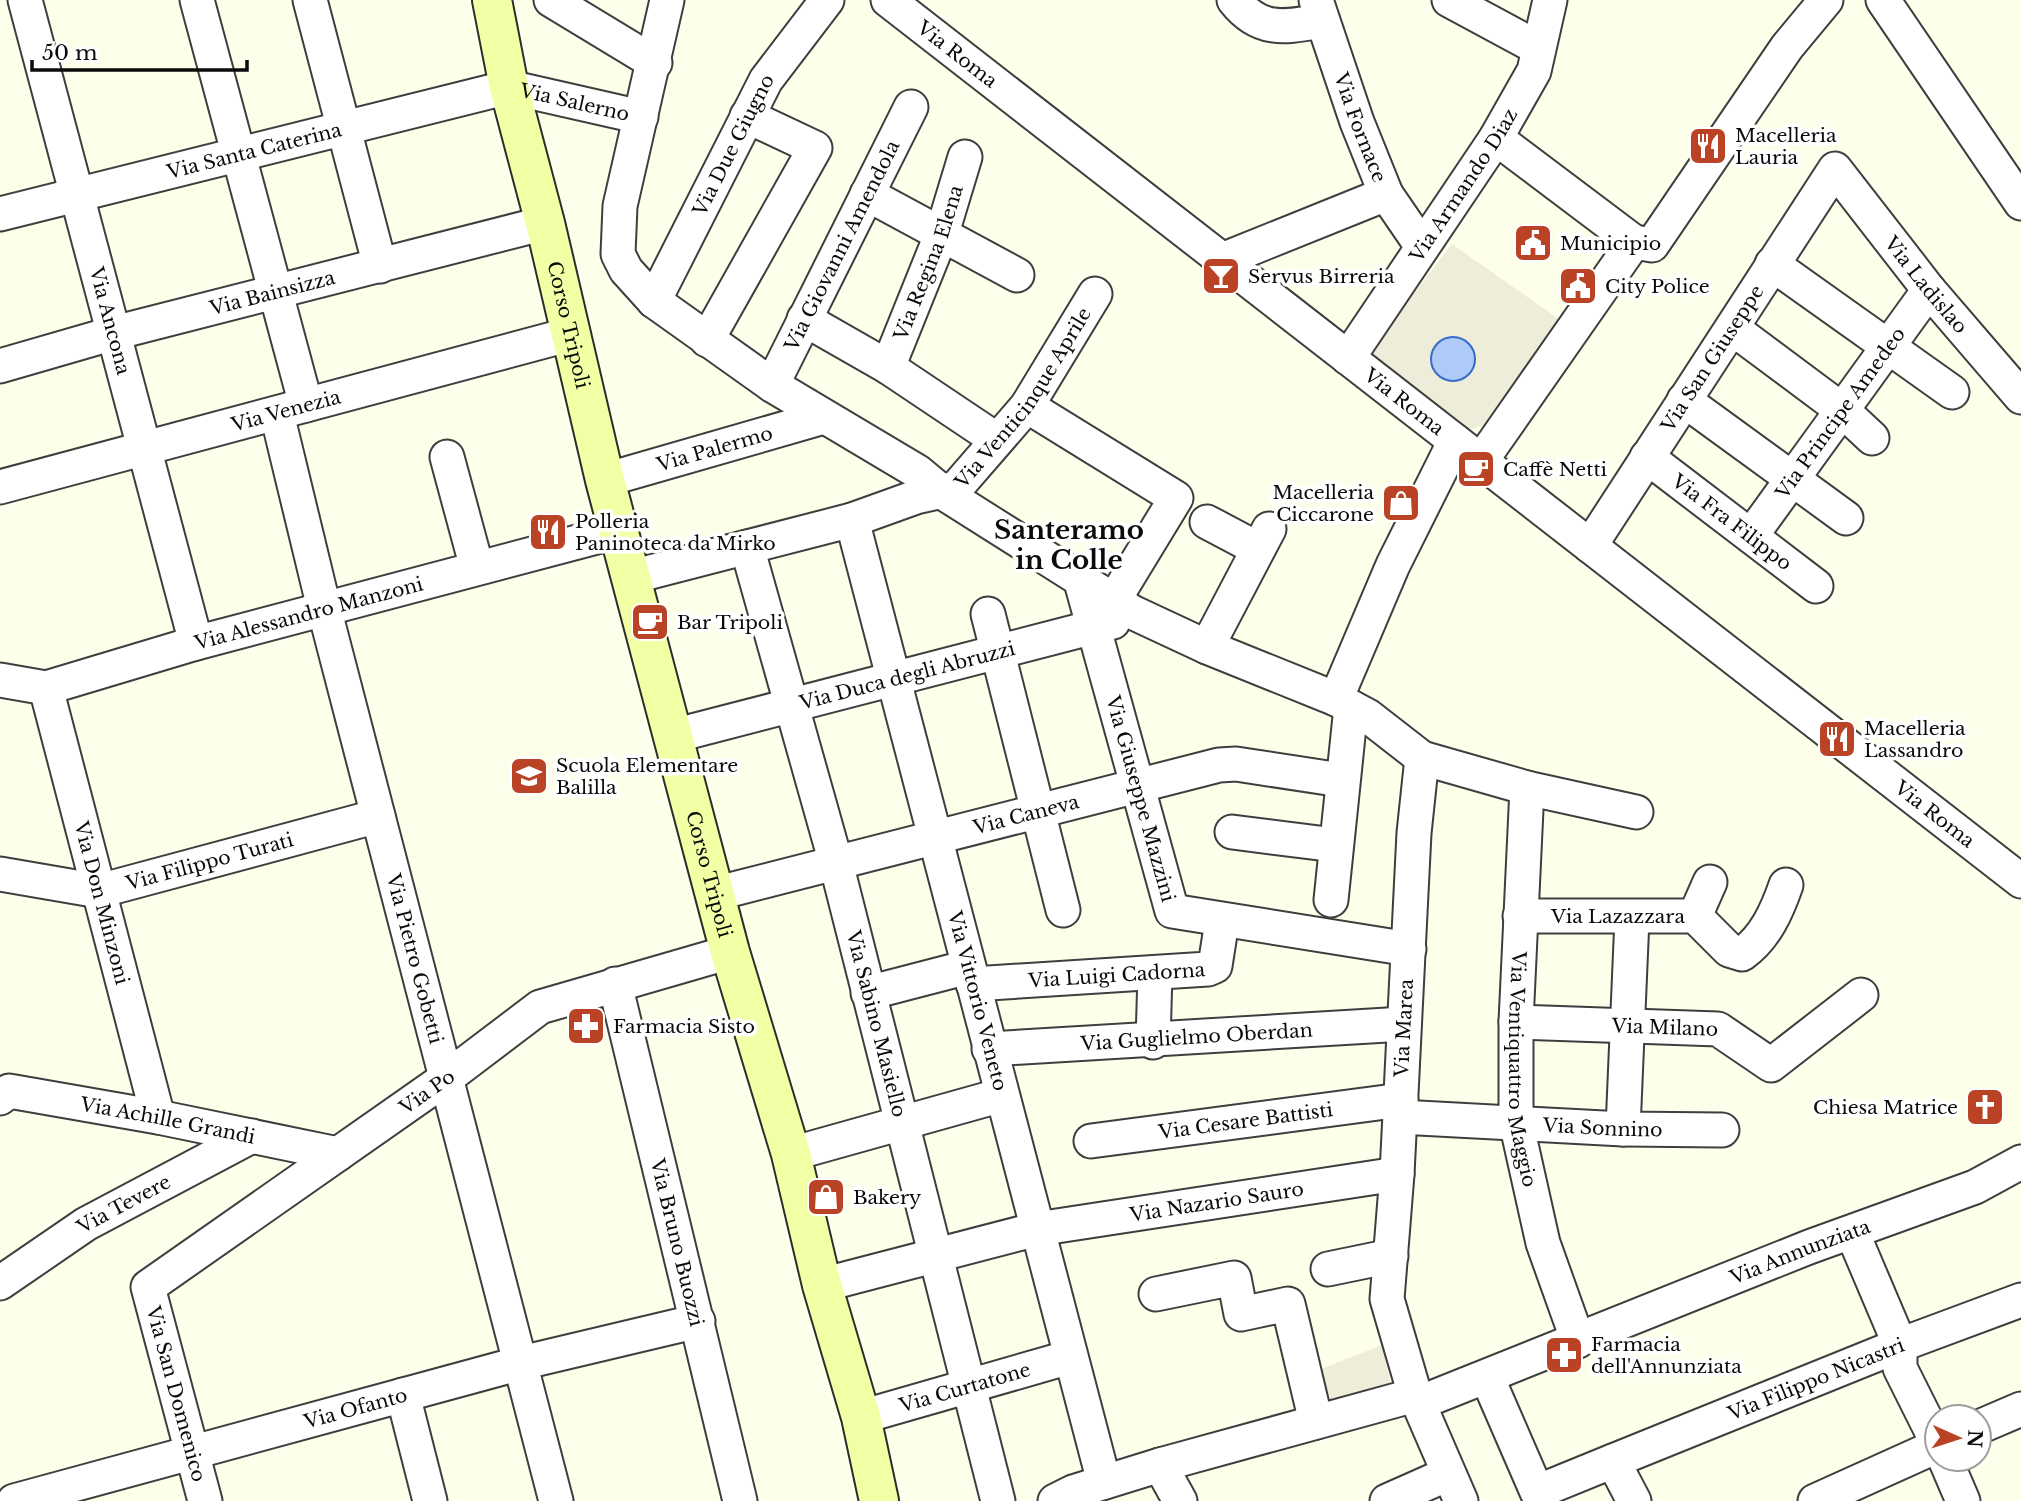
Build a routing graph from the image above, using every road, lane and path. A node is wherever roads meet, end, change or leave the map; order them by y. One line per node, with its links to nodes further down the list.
1 (197, 0): 23 (street, Via Pietro Gobetti)
2 (310, 0): 21 (street)
3 (492, 0): 17 (main road, Corso Tripoli)
4 (551, 0): 16 (street)
5 (667, 0): 16 (street)
6 (827, 0): 19 (street, Via Due Giugno)
7 (1234, 0): 14 (street)
8 (1449, 0): 15 (street)
9 (1550, 0): 15 (street, Via Armando Diaz)
10 (1826, 0): 33 (street)
11 (1883, 0): 26 (street)
12 (20, 2): 27 (street, Via Ancona)
13 (902, 4): 35 (street, Via Roma)
14 (1319, 11): 29 (street, Via Fornace)
15 (1538, 48): 22 (street, Via Armando Diaz)
16 (655, 63): 20 (street)
17 (509, 87): 20 (street, Via Salerno); 21 (street, Via Santa Caterina); 31 (main road, Corso Tripoli)
18 (911, 107): 28 (street, Via Giovanni Amendola)
19 (747, 116): 42 (street, Via Due Giugno); 47 (street)
20 (641, 117): 42 (street)
21 (343, 128): 23 (street, Via Santa Caterina); 37 (street)
22 (1496, 138): 33 (street); 34 (street, Via Armando Diaz)
23 (238, 153): 27 (street, Via Santa Caterina); 40 (street, Via Pietro Gobetti)
24 (965, 157): 32 (street, Via Regina Elena)
25 (1835, 169): 36 (street, Via San Giuseppe); 39 (street, Via Ladislao)
26 (2017, 189)
27 (77, 193): 30 (street, Via Santa Caterina); 45 (street, Via Ancona)
28 (867, 194): 32 (street); 43 (street, Via Giovanni Amendola)
29 (1386, 194): 34 (street, Via Fornace); 35 (street)
30 (0, 214)
31 (545, 223): 37 (street, Via Bainsizza); 46 (main road, Corso Tripoli)
32 (943, 233): 38 (street); 51 (street, Via Regina Elena)
33 (1634, 242): 66 (street)
34 (1422, 245): 49 (street, Via Armando Diaz)
35 (1222, 260): 49 (street, Via Roma)
36 (1772, 264): 44 (street, Via San Giuseppe); 48 (street)
37 (380, 265): 40 (street, Via Bainsizza)
38 (1017, 275)
39 (1929, 290): 48 (street, Via Principe Amedeo); 54 (street, Via Ladislao)
40 (275, 292): 45 (street, Via Bainsizza); 57 (street, Via Pietro Gobetti)
41 (1095, 294): 56 (street, Via Venticinque Aprile)
42 (654, 301): 47 (street)
43 (804, 319): 51 (street); 52 (street, Via Giovanni Amendola)
44 (1732, 328): 55 (street, Via San Giuseppe); 58 (street)
45 (114, 333): 50 (street, Via Bainsizza); 63 (street, Via Ancona)
46 (571, 334): 57 (street, Via Venezia); 68 (main road, Corso Tripoli)
47 (707, 340): 52 (street)
48 (1889, 348): 53 (street); 58 (street, Via Principe Amedeo)
49 (1348, 358): 62 (street, Via Roma)
50 (0, 366)
51 (888, 367): 61 (street)
52 (772, 385): 59 (street)
53 (1952, 392)
54 (2021, 397)
55 (1684, 400): 65 (street, Via San Giuseppe); 67 (street)
56 (1027, 406): 61 (street, Via Venticinque Aprile); 83 (street)
57 (291, 410): 63 (street, Via Venezia); 82 (street, Via Pietro Gobetti)
58 (1842, 410): 60 (street); 67 (street, Via Principe Amedeo)
59 (824, 417): 68 (street, Via Palermo); 70 (street)
60 (1872, 438)
61 (997, 440): 70 (street, Via Venticinque Aprile)
62 (1455, 441): 66 (street, Via Roma); 92 (street)
63 (145, 449): 69 (street, Via Venezia); 86 (street, Via Ancona)
64 (447, 457): 78 (street)
65 (1647, 457): 75 (street, Via Fra Filippo); 76 (street, Via San Giuseppe)
66 (1481, 461): 76 (street, Via Roma)
67 (1793, 478): 71 (street); 75 (street, Via Principe Amedeo)
68 (606, 480): 74 (main road, Corso Tripoli)
69 (0, 487)
70 (942, 492): 72 (street, Via Venticinque Aprile); 80 (street)
71 (1846, 518)
72 (852, 520): 77 (street, Via Venticinque Aprile); 89 (street, Via Vittorio Veneto)
73 (1207, 522): 87 (street)
74 (619, 531): 78 (street, Via Alessandro Manzoni); 79 (main road, Corso Tripoli)
75 (1751, 536): 81 (street, Via Fra Filippo)
76 (1590, 546): 107 (street, Via Roma)
77 (747, 547): 79 (street, Via Venticinque Aprile); 93 (street, Via Sabino Masiello)
78 (477, 568): 82 (street, Via Alessandro Manzoni)
79 (631, 577): 94 (main road, Corso Tripoli)
80 (1080, 578): 83 (street); 85 (street, Via Giuseppe Mazzini)
81 (1816, 586)
82 (324, 608): 86 (street, Via Alessandro Manzoni); 101 (street, Via Pietro Gobetti)
83 (1127, 608): 85 (street, Via Duca degli Abruzzi); 87 (street)
84 (988, 614): 88 (street)
85 (1094, 627): 88 (street, Via Duca degli Abruzzi); 97 (street, Via Giuseppe Mazzini)
86 (196, 643): 91 (street, Via Alessandro Manzoni)
87 (1207, 647): 92 (street)
88 (997, 652): 89 (street, Via Duca degli Abruzzi); 99 (street)
89 (893, 678): 93 (street, Via Duca degli Abruzzi); 103 (street, Via Vittorio Veneto)
90 (0, 680): 91 (street, Via Alessandro Manzoni)
91 (46, 688): 110 (street, Via Don Minzoni)
92 (1343, 703): 95 (street); 96 (street)
93 (793, 705): 94 (street, Via Duca degli Abruzzi); 105 (street, Via Sabino Masiello)
94 (673, 736): 111 (main road, Corso Tripoli)
95 (1422, 758): 98 (street); 118 (street, Via Marea)
96 (1341, 780): 97 (street, Via Caneva); 104 (street)
97 (1138, 786): 99 (street, Via Caneva); 117 (street, Via Giuseppe Mazzini)
98 (1527, 788): 100 (street); 114 (street, Via Ventiquattro Maggio)
99 (1037, 812): 103 (street, Via Caneva); 113 (street)
100 (1636, 812)
101 (377, 816): 110 (street, Via Filippo Turati); 130 (street, Via Pietro Gobetti)
102 (1232, 832): 104 (street)
103 (934, 838): 105 (street, Via Caneva); 121 (street, Via Vittorio Veneto)
104 (1335, 845): 112 (street)
105 (835, 863): 111 (street, Via Caneva); 123 (street, Via Sabino Masiello)
106 (0, 874): 110 (street, Via Filippo Turati)
107 (2021, 881)
108 (1710, 882): 115 (street)
109 (1786, 885): 115 (street, Via Lazazzara)
110 (99, 891): 134 (street, Via Don Minzoni)
111 (714, 894): 119 (main road, Corso Tripoli)
112 (1331, 900)
113 (1063, 910)
114 (1520, 916): 116 (street, Via Lazazzara); 125 (street, Via Ventiquattro Maggio)
115 (1695, 916): 116 (street, Via Lazazzara)
116 (1632, 918): 127 (street)
117 (1222, 921): 118 (street, Via Giuseppe Mazzini); 120 (street, Via Luigi Cadorna)
118 (1409, 948): 126 (street, Via Marea)
119 (730, 952): 122 (street, Via Po); 142 (main road, Corso Tripoli)
120 (1155, 973): 121 (street, Via Luigi Cadorna); 128 (street)
121 (970, 976): 123 (street, Via Luigi Cadorna); 129 (street, Via Vittorio Veneto)
122 (615, 984): 130 (street, Via Po); 155 (street, Via Bruno Buozzi)
123 (868, 993): 135 (street, Via Sabino Masiello)
124 (1861, 995): 127 (street, Via Milano)
125 (1516, 1022): 127 (street, Via Milano); 136 (street, Via Ventiquattro Maggio)
126 (1404, 1024): 128 (street, Via Guglielmo Oberdan); 133 (street, Via Marea)
127 (1628, 1026): 137 (street)
128 (1153, 1042): 129 (street, Via Guglielmo Oberdan)
129 (989, 1049): 131 (street, Via Vittorio Veneto)
130 (445, 1079): 141 (street, Via Po); 159 (street, Via Pietro Gobetti)
131 (1002, 1095): 135 (street); 145 (street, Via Vittorio Veneto)
132 (0, 1098): 134 (street, Via Achille Grandi)
133 (1400, 1108): 136 (street, Via Sonnino); 140 (street, Via Cesare Battisti); 144 (street, Via Marea)
134 (158, 1116): 139 (street, Via Achille Grandi)
135 (902, 1122): 142 (street); 147 (street, Via Sabino Masiello)
136 (1516, 1122): 137 (street, Via Sonnino); 156 (street, Via Ventiquattro Maggio)
137 (1623, 1129): 138 (street, Via Sonnino)
138 (1722, 1130)
139 (252, 1136): 141 (street, Via Achille Grandi); 150 (street, Via Tevere)
140 (1091, 1141)
141 (338, 1154): 152 (street, Via Po)
142 (790, 1154): 151 (main road, Corso Tripoli)
143 (2021, 1162): 146 (street, Via Annunziata)
144 (1397, 1174): 145 (street, Via Nazario Sauro); 148 (street, Via Marea)
145 (1037, 1229): 147 (street, Via Nazario Sauro); 158 (street, Via Vittorio Veneto)
146 (1852, 1232): 156 (street, Via Annunziata); 157 (street)
147 (934, 1256): 151 (street, Via Nazario Sauro); 161 (street, Via Sabino Masiello)
148 (1391, 1256): 149 (street); 163 (street, Via Marea)
149 (1328, 1269)
150 (0, 1283)
151 (822, 1285): 166 (main road, Corso Tripoli)
152 (148, 1287): 170 (street, Via San Domenico)
153 (1156, 1294): 168 (street)
154 (2021, 1300): 157 (street, Via Filippo Nicastri)
155 (698, 1321): 159 (street, Via Ofanto); 180 (street, Via Bruno Buozzi)
156 (1578, 1341): 160 (street, Via Annunziata)
157 (1900, 1345): 165 (street); 171 (street, Via Filippo Nicastri)
158 (1070, 1357): 161 (street, Via Curtatone); 174 (street, Via Vittorio Veneto)
159 (521, 1363): 162 (street, Via Ofanto); 179 (street, Via Pietro Gobetti)
160 (1488, 1377): 163 (street, Via Annunziata); 171 (street, Via Filippo Nicastri)
161 (968, 1386): 166 (street, Via Curtatone); 182 (street, Via Sabino Masiello)
162 (403, 1395): 170 (street, Via Ofanto); 178 (street)
163 (1420, 1407): 168 (street, Via Annunziata); 175 (street)
164 (2021, 1409): 167 (street)
165 (1923, 1415)
166 (861, 1417): 181 (main road, Corso Tripoli)
167 (1993, 1421)
168 (1316, 1422): 172 (street, Via Annunziata)
169 (1923, 1451): 187 (street)
170 (191, 1452): 176 (street, Via Ofanto); 177 (street, Via San Domenico)
171 (1613, 1461): 186 (street)
172 (1160, 1465): 174 (street, Via Annunziata); 184 (street)
173 (1951, 1473): 188 (street)
174 (1104, 1482): 183 (street, Via Annunziata)
175 (1454, 1488): 185 (street)
176 (13, 1501)
177 (205, 1501)
178 (430, 1501)
179 (556, 1501)
180 (740, 1501)
181 (878, 1501)
182 (998, 1501)
183 (1055, 1501)
184 (1180, 1501)
185 (1387, 1501)
186 (1634, 1501)
187 (1815, 1501)
188 (1963, 1501)

